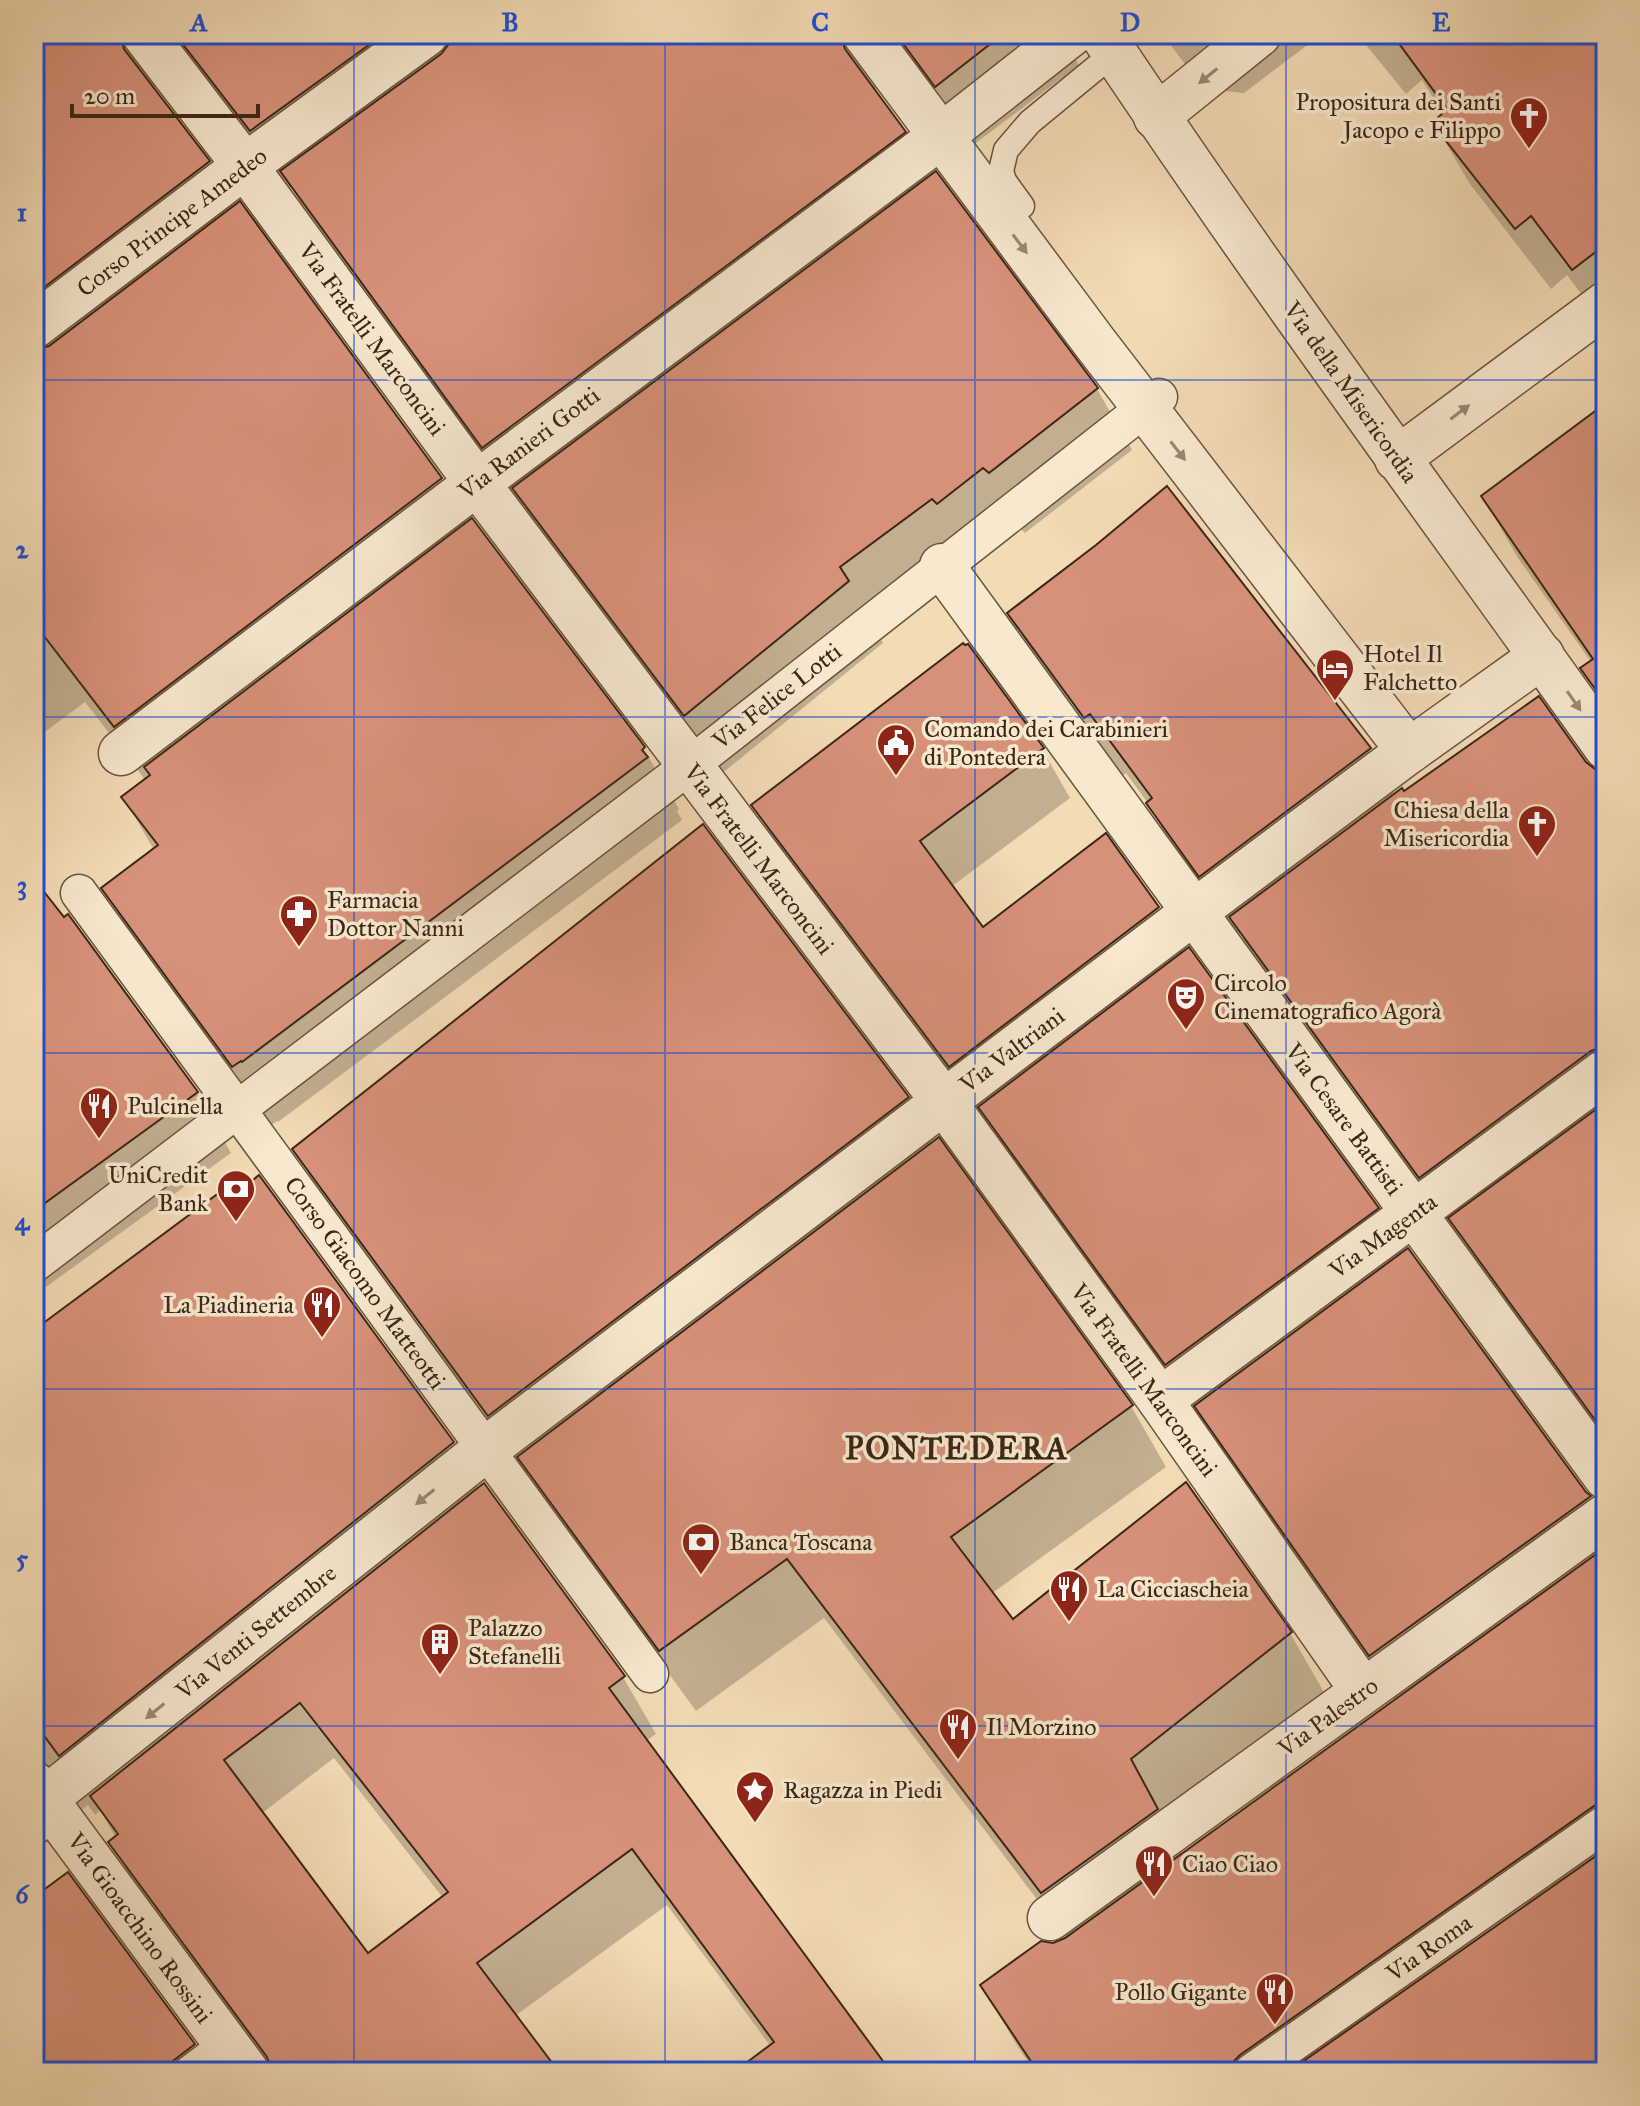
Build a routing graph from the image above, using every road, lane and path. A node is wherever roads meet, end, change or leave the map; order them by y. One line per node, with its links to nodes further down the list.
1 (144, 34): 9 (street, Via Fratelli Marconcini)
2 (426, 34): 9 (street, Corso Principe Amedeo)
3 (865, 34): 8 (street)
4 (1071, 34): 8 (street, Via Ranieri Gotti)
5 (1259, 34): 7 (street, one-way to 7)
6 (1108, 44): 7 (street, Via della Misericordia); 10 (lane)
7 (1156, 117): 14 (street, Via della Misericordia)
8 (940, 137): 13 (street, one-way to 13); 15 (street, Via Ranieri Gotti)
9 (245, 166): 12 (street, Corso Principe Amedeo); 15 (street, Via Fratelli Marconcini)
10 (1022, 206)
11 (1606, 304): 14 (street, one-way to 11)
12 (34, 326)
13 (1152, 402): 16 (street, Via Felice Lotti); 19 (street, one-way to 19)
14 (1397, 459): 17 (street, Via della Misericordia)
15 (477, 483): 20 (street, Via Ranieri Gotti); 21 (street, Via Fratelli Marconcini)
16 (942, 566): 21 (street, Via Felice Lotti); 23 (street, Via Cesare Battisti)
17 (1542, 656): 18 (street, Via della Misericordia, one-way to 18); 19 (street, Via Valtriani)
18 (1606, 747)
19 (1409, 751): 23 (street, Via Valtriani)
20 (121, 753)
21 (689, 766): 25 (street, Via Fratelli Marconcini); 26 (street, Via Felice Lotti)
22 (79, 893): 26 (street, Corso Giacomo Matteotti)
23 (1194, 912): 25 (street, Via Valtriani); 27 (street, Via Cesare Battisti)
24 (1606, 1071): 27 (street, Via Magenta)
25 (944, 1102): 29 (street, Via Fratelli Marconcini); 30 (street, Via Valtriani)
26 (239, 1109): 28 (street, Via Felice Lotti); 30 (street, Corso Giacomo Matteotti)
27 (1414, 1214): 29 (street, Via Magenta); 31 (street, Via Cesare Battisti)
28 (34, 1264)
29 (1160, 1400): 34 (street, Via Fratelli Marconcini)
30 (486, 1449): 33 (street, Corso Giacomo Matteotti); 35 (street, Via Venti Settembre, one-way to 35)
31 (1606, 1477)
32 (1606, 1516): 34 (street, Via Palestro)
33 (650, 1674)
34 (1363, 1691): 37 (street, Via Palestro)
35 (38, 1802): 38 (street, Via Gioacchino Rossini)
36 (1606, 1823): 40 (street, Via Roma)
37 (1050, 1918)
38 (235, 2056): 39 (lane)
39 (183, 2072)
40 (1252, 2072)

